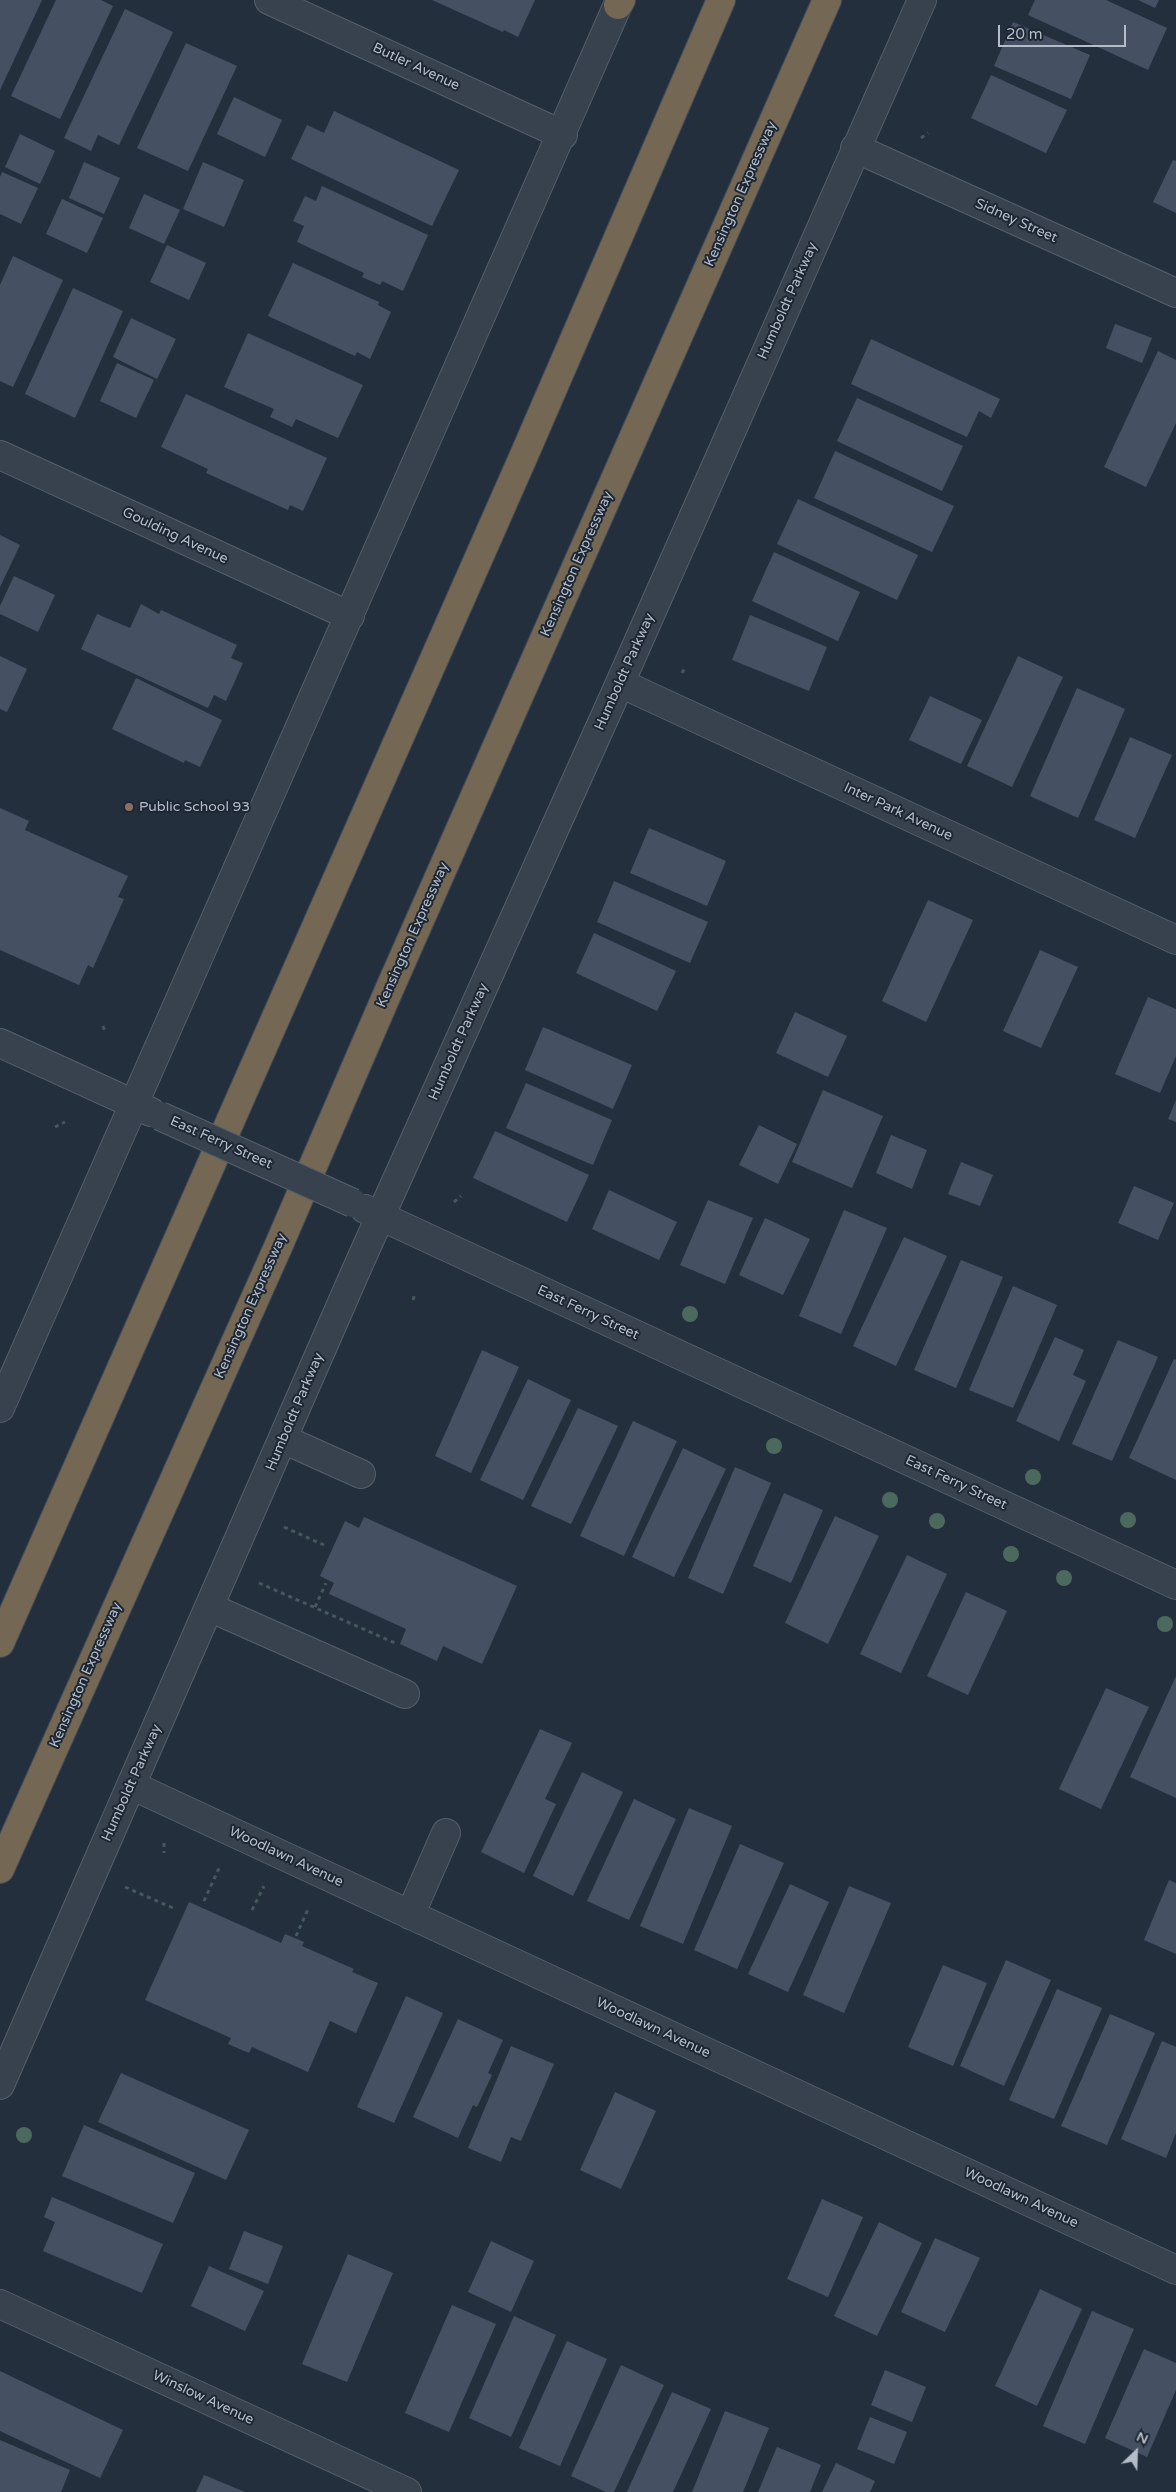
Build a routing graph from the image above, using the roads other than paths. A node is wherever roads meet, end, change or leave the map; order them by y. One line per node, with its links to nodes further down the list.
1 (270, 0): 6 (street, Butler Avenue)
2 (721, 0): 21 (highway)
3 (827, 0): 25 (highway, Kensington Expressway)
4 (922, 0): 7 (street, Humboldt Parkway)
5 (620, 2): 6 (street)
6 (563, 135): 10 (street)
7 (855, 148): 8 (street, Sidney Street); 11 (street, Humboldt Parkway)
8 (1176, 293)
9 (0, 455): 10 (street, Goulding Avenue)
10 (350, 616): 14 (street)
11 (620, 683): 12 (street, Inter Park Avenue); 15 (street, Humboldt Parkway)
12 (1176, 940)
13 (0, 1043): 14 (street, East Ferry Street)
14 (134, 1104): 15 (street, East Ferry Street, bridge); 16 (street)
15 (380, 1216): 17 (street, Humboldt Parkway); 19 (street, East Ferry Street)
16 (0, 1408)
17 (283, 1440): 18 (street); 20 (street, Humboldt Parkway)
18 (360, 1474)
19 (1176, 1585)
20 (209, 1607): 22 (street); 23 (street, Humboldt Parkway)
21 (0, 1643)
22 (406, 1694)
23 (131, 1785): 26 (street, Woodlawn Avenue); 27 (street, Humboldt Parkway)
24 (446, 1833): 26 (street)
25 (0, 1869)
26 (410, 1914): 28 (street, Woodlawn Avenue)
27 (0, 2085)
28 (1176, 2270)
29 (0, 2304): 30 (street, Winslow Avenue)
30 (407, 2492)

